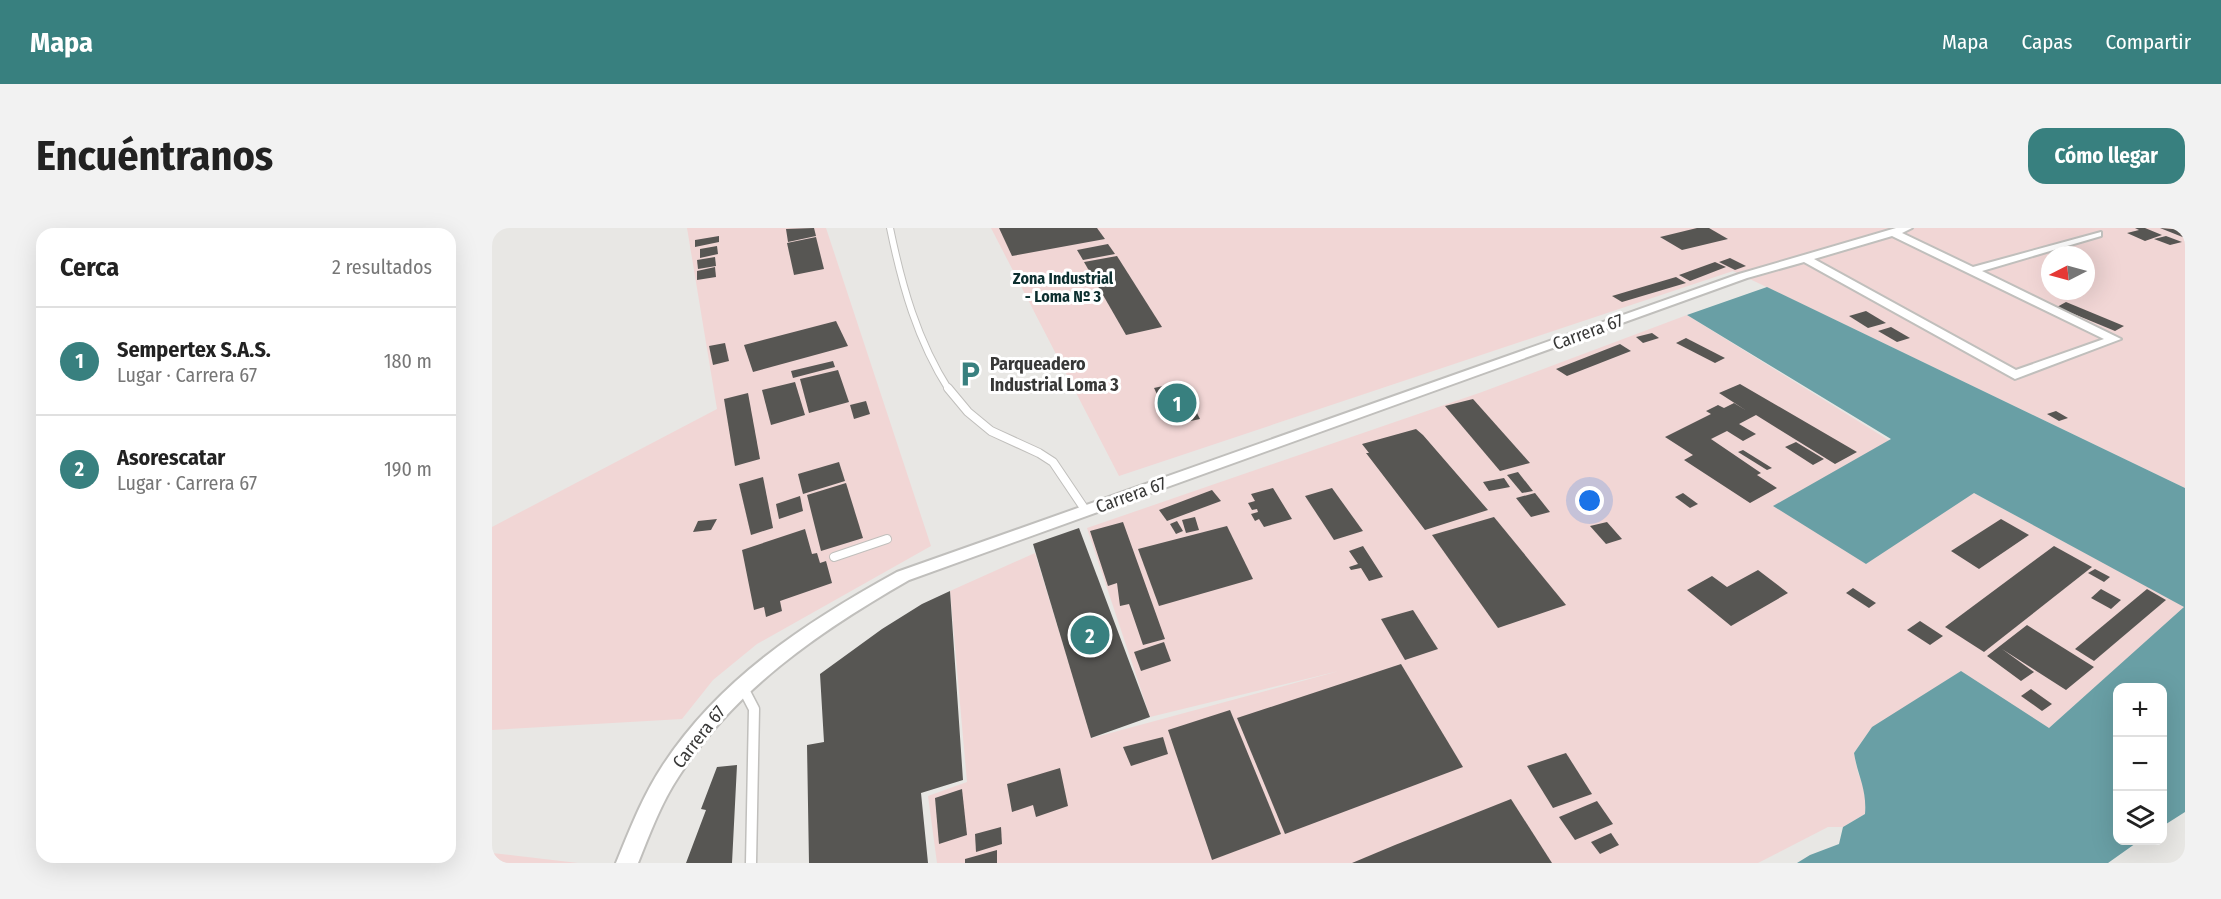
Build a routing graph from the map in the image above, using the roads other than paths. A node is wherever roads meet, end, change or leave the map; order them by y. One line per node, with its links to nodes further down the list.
1 (890, 228): 7 (lane)
2 (1907, 228): 4 (street, Carrera 67)
3 (2082, 228): 6 (street)
4 (1892, 232): 5 (street, Carrera 67); 6 (street)
5 (1805, 258): 6 (street); 7 (street, Carrera 67)
6 (1974, 270)
7 (1086, 511): 10 (street, Carrera 67)
8 (887, 539): 9 (lane)
9 (834, 557)
10 (742, 686): 11 (street, Carrera 67); 12 (lane)
11 (627, 863)
12 (751, 863)

